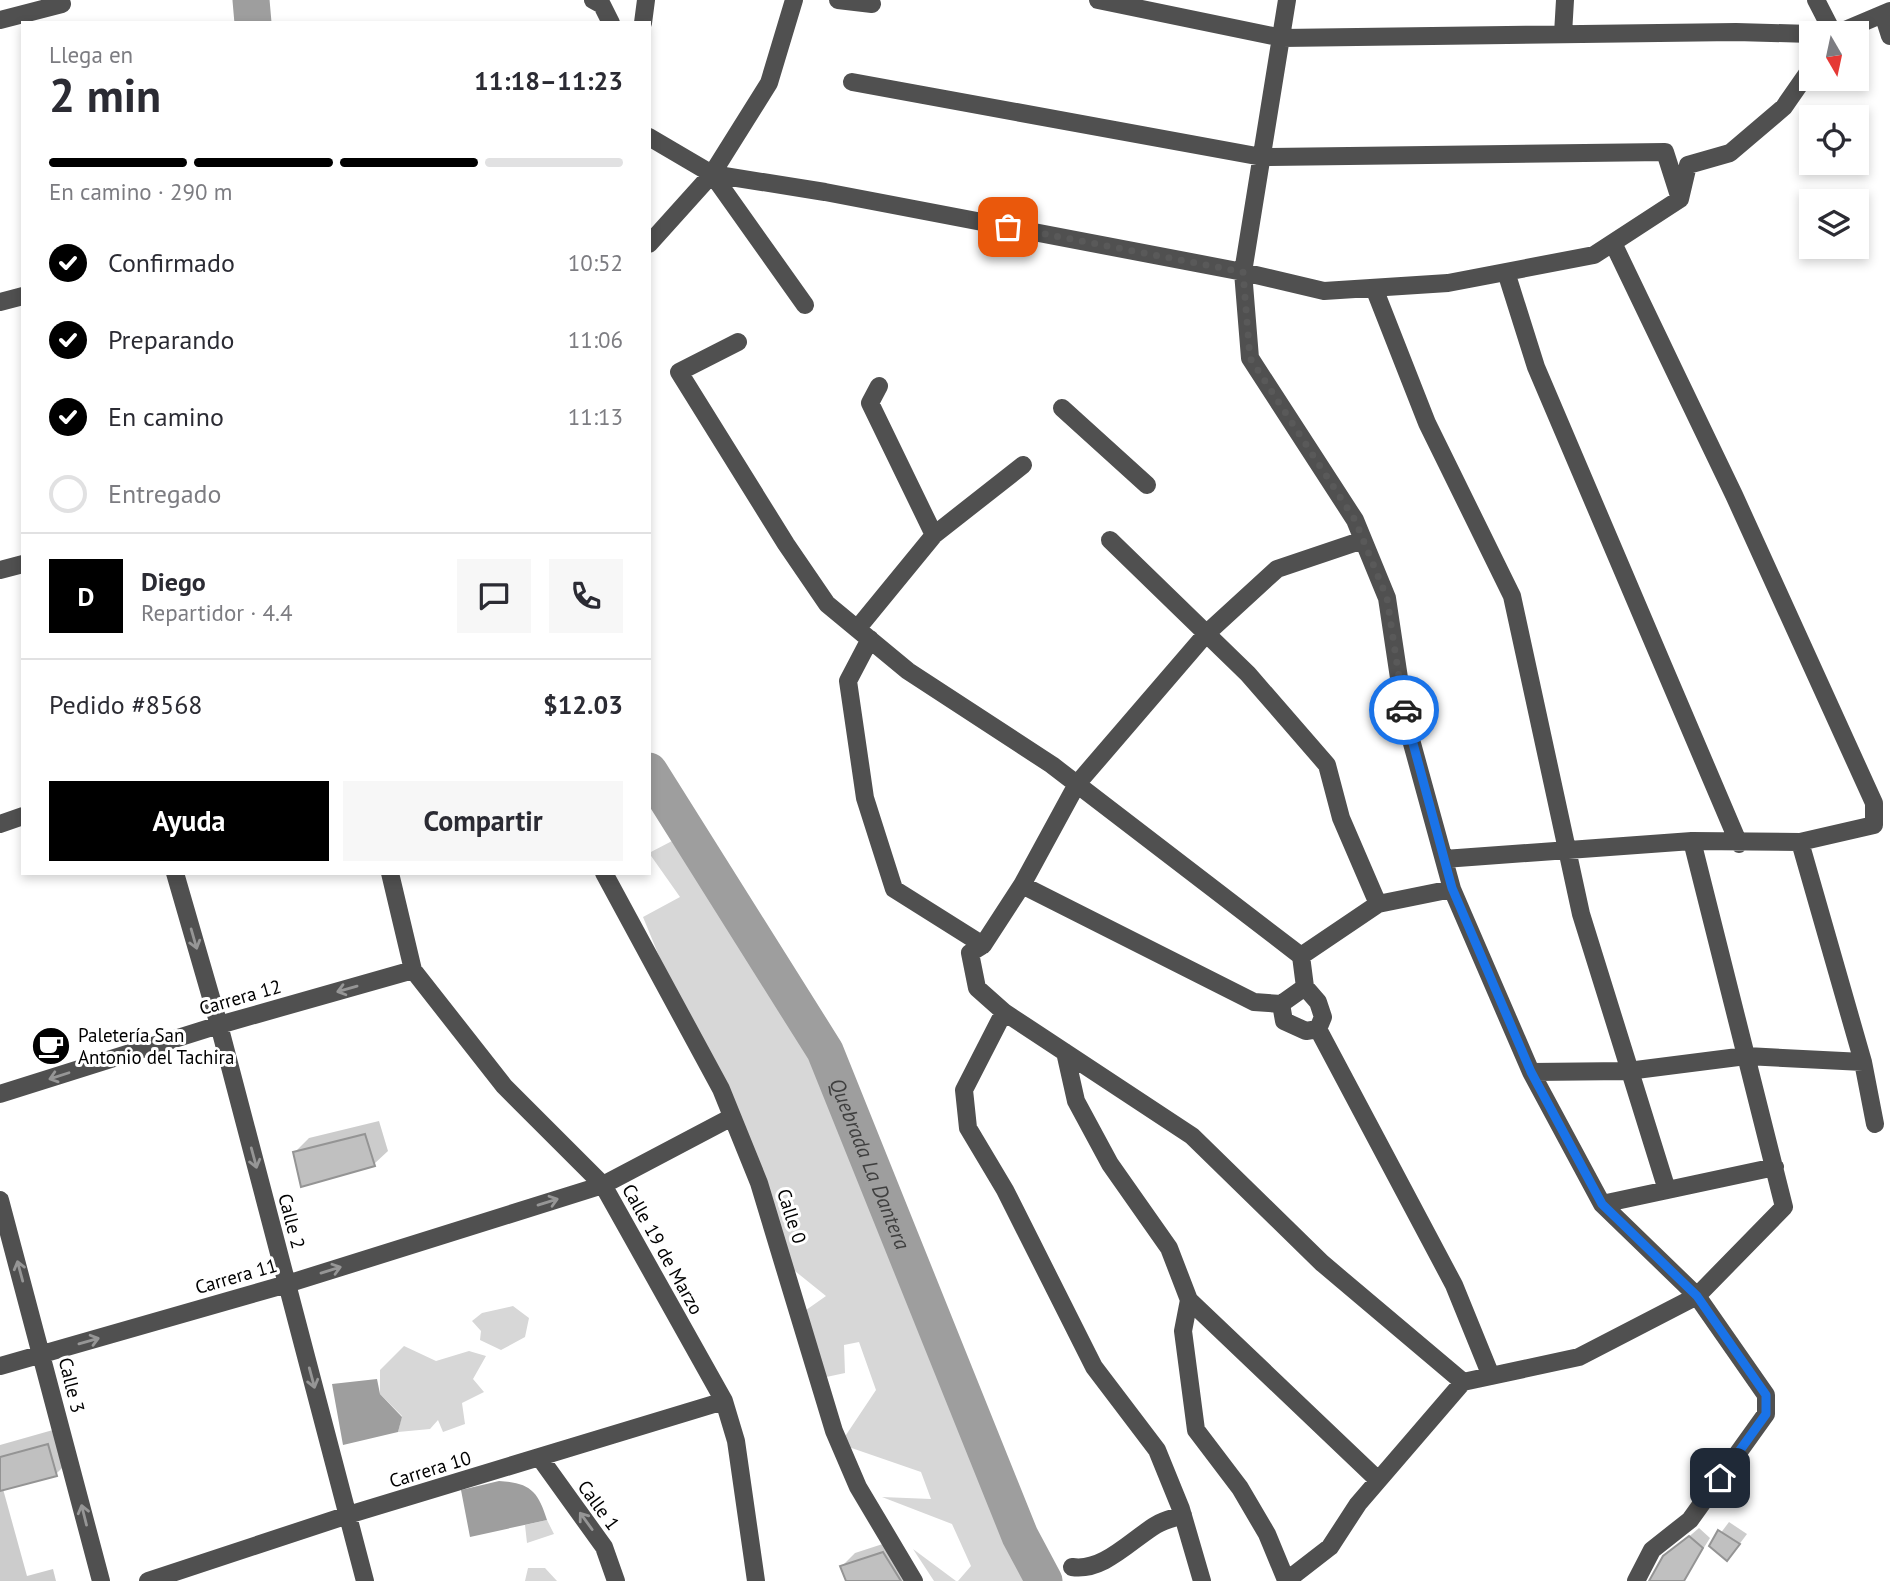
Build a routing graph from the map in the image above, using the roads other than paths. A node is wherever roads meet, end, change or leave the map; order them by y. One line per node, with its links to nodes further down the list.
1 (593, 0): 14 (street)
2 (646, 0): 15 (street)
3 (794, 0): 26 (street)
4 (838, 0): 10 (street)
5 (1098, 0): 21 (street)
6 (1287, 0): 21 (street)
7 (1565, 0): 18 (street)
8 (1816, 0): 16 (street)
9 (62, 2): 12 (street); 13 (street)
10 (872, 4)
11 (1886, 12): 17 (street); 20 (street)
12 (0, 20)
13 (64, 21)
14 (610, 21)
15 (643, 21)
16 (1829, 21)
17 (1865, 21)
18 (1563, 34): 19 (street); 21 (street)
19 (1799, 34)
20 (1890, 36)
21 (1282, 38): 25 (street)
22 (852, 82): 25 (street)
23 (1799, 85): 27 (street)
24 (651, 138): 26 (street)
25 (1262, 157): 27 (street); 30 (street)
26 (712, 174): 28 (street); 30 (street); 35 (street)
27 (1680, 199): 29 (street)
28 (651, 242)
29 (1613, 243): 31 (street); 52 (street)
30 (1243, 272): 32 (street); 43 (street)
31 (1506, 272): 32 (street); 53 (street)
32 (1374, 288): 54 (street)
33 (21, 297): 34 (street)
34 (0, 302)
35 (805, 305)
36 (738, 342): 46 (street)
37 (879, 386): 41 (street)
38 (1062, 408): 40 (street)
39 (1023, 465): 41 (street)
40 (1147, 485)
41 (934, 535): 46 (street)
42 (1110, 540): 47 (street)
43 (1363, 540): 47 (street); 55 (street)
44 (21, 565): 45 (street)
45 (0, 570)
46 (864, 634): 48 (street); 62 (street)
47 (1206, 634): 48 (street); 61 (street)
48 (1077, 784): 59 (street); 63 (street)
49 (21, 817): 50 (street)
50 (0, 824)
51 (1692, 841): 53 (street); 54 (street); 71 (street)
52 (1800, 842): 53 (street); 72 (street)
53 (1739, 844)
54 (1566, 848): 55 (street); 73 (street)
55 (1444, 859): 60 (street)
56 (176, 875): 68 (street, Calle 2, one-way to 68)
57 (390, 875): 64 (street, Calle 19 de Marzo)
58 (605, 875): 76 (street, Calle 0)
59 (1021, 885): 62 (street); 66 (street)
60 (1452, 888): 61 (street); 74 (street)
61 (1378, 904): 63 (street)
62 (983, 945): 67 (street)
63 (1301, 956): 65 (street)
64 (413, 970): 68 (street, Carrera 12, one-way to 68); 79 (street, Calle 19 de Marzo)
65 (1305, 987): 66 (street); 69 (street)
66 (1281, 1004): 69 (street)
67 (1004, 1012): 70 (street); 94 (street)
68 (219, 1025): 75 (street, Carrera 12, one-way to 75); 83 (street, Calle 2, one-way to 83)
69 (1318, 1029): 88 (street)
70 (1065, 1052): 85 (street); 89 (street)
71 (1746, 1056): 72 (street); 73 (street); 78 (street)
72 (1863, 1062): 77 (street)
73 (1629, 1070): 74 (street); 80 (street)
74 (1531, 1072): 82 (street)
75 (0, 1094)
76 (732, 1117): 79 (street, Carrera 11); 101 (street, Calle 0)
77 (1875, 1124)
78 (1775, 1167): 80 (street); 84 (street)
79 (603, 1185): 83 (street, Carrera 11, one-way to 79); 90 (street, Calle 19 de Marzo)
80 (1667, 1190): 82 (street)
81 (0, 1200): 86 (street, Calle 3, one-way to 81)
82 (1602, 1204): 84 (street)
83 (287, 1284): 86 (street, Carrera 11, one-way to 83); 93 (street, Calle 2, one-way to 93)
84 (1697, 1296): 88 (street); 104 (street)
85 (1189, 1300): 92 (street); 103 (street)
86 (43, 1354): 87 (street, Carrera 11); 96 (street, Calle 3, one-way to 86)
87 (0, 1366)
88 (1490, 1376): 89 (street)
89 (1463, 1382): 92 (street)
90 (724, 1401): 91 (street, Carrera 10); 100 (street, Calle 19 de Marzo)
91 (540, 1458): 93 (street, Carrera 10); 99 (street, Calle 1, one-way to 91)
92 (1378, 1480): 103 (street)
93 (348, 1515): 97 (street, Carrera 10); 98 (street, Calle 2)
94 (1183, 1515): 95 (street); 102 (street)
95 (1072, 1567)
96 (101, 1581)
97 (148, 1581)
98 (365, 1581)
99 (616, 1581)
100 (756, 1581)
101 (914, 1581)
102 (1202, 1581)
103 (1286, 1581)
104 (1636, 1581)

